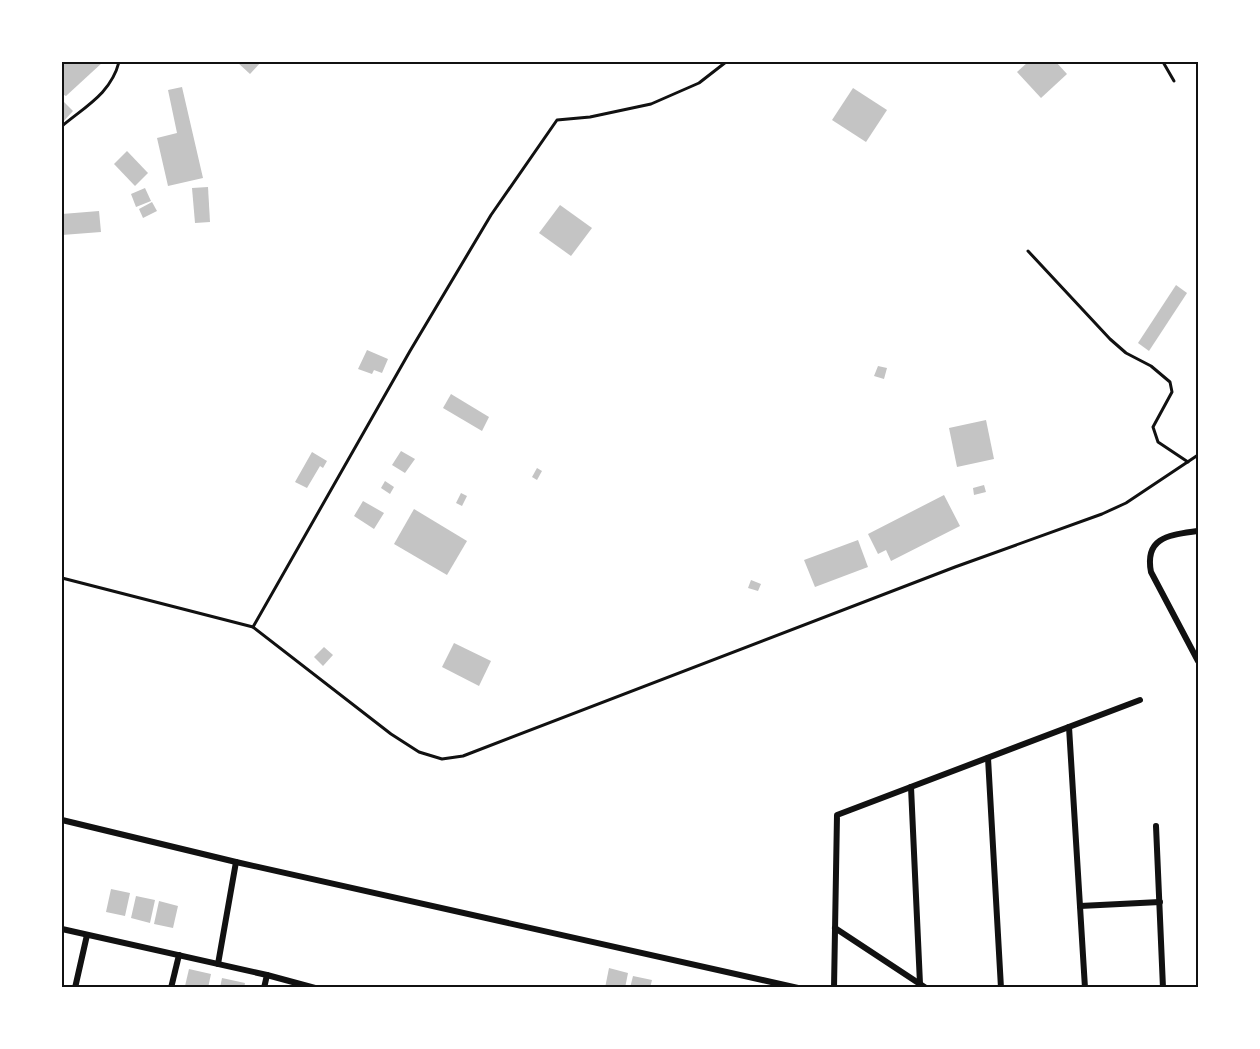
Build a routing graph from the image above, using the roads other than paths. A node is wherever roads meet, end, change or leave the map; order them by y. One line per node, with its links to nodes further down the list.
1 (119, 62): 5 (lane)
2 (726, 62): 11 (lane)
3 (1162, 62): 4 (lane)
4 (1174, 81)
5 (62, 126)
6 (1028, 251): 8 (lane)
7 (1198, 454): 8 (lane)
8 (1188, 462): 11 (lane)
9 (1198, 531): 12 (street)
10 (62, 578): 11 (lane)
11 (253, 627)
12 (1198, 661)
13 (1140, 700): 14 (street)
14 (1069, 727): 15 (street); 21 (street)
15 (988, 758): 16 (street); 35 (street)
16 (911, 787): 22 (street); 28 (street)
17 (62, 819): 19 (street)
18 (1156, 826): 20 (street)
19 (236, 862): 26 (street); 33 (street)
20 (1160, 902): 21 (street); 37 (street)
21 (1080, 906): 36 (street)
22 (835, 928): 28 (street); 34 (street)
23 (62, 929): 24 (street)
24 (87, 935): 25 (street); 29 (street)
25 (179, 955): 26 (street); 30 (street)
26 (218, 964): 27 (street)
27 (267, 975): 31 (street); 32 (street)
28 (923, 986)
29 (75, 987)
30 (171, 987)
31 (264, 987)
32 (315, 987)
33 (798, 987)
34 (834, 987)
35 (1001, 987)
36 (1085, 987)
37 (1163, 987)

